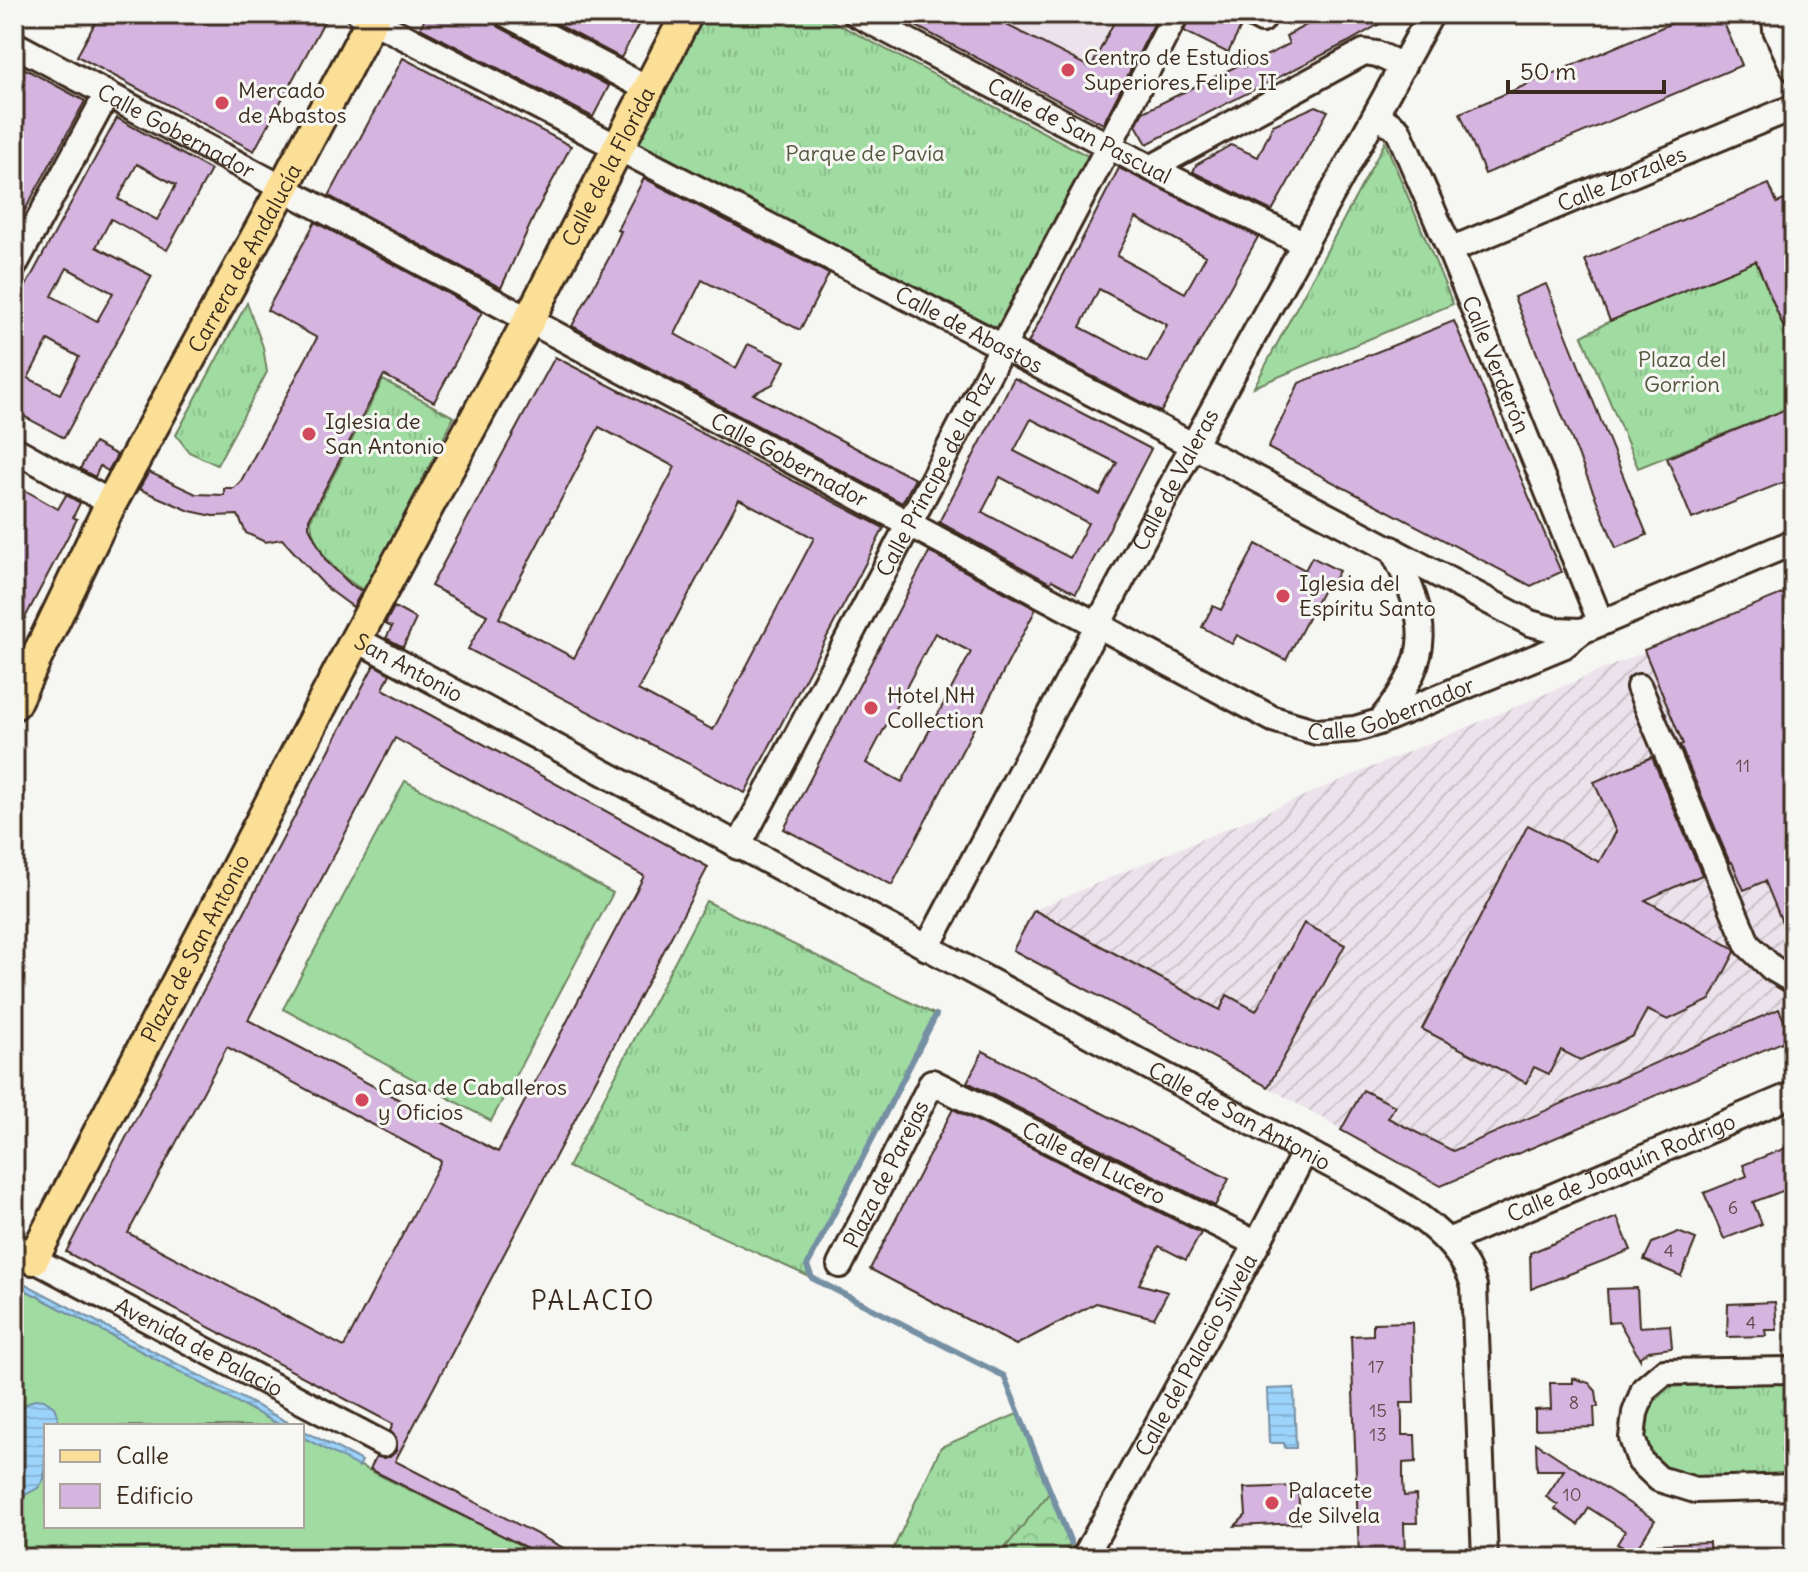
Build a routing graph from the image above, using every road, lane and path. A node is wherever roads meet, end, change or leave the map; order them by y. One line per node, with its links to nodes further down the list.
1 (506, 14): 11 (street)
2 (687, 14): 11 (main road, Calle de la Florida)
3 (856, 14): 15 (street, Calle de San Pascual)
4 (1176, 14): 15 (street, Calle Príncipe de la Paz)
5 (1431, 14): 9 (street, Calle de Valeras)
6 (1775, 14): 10 (street)
7 (369, 16): 16 (street, Calle de Abastos); 18 (main road, Carrera de Andalucía)
8 (14, 44): 12 (street, Calle Gobernador)
9 (1403, 66): 14 (street, Calle de Valeras); 17 (street)
10 (1794, 69)
11 (648, 89): 16 (main road, Calle de la Florida)
12 (107, 94): 18 (street, Calle Gobernador); 21 (street)
13 (1794, 107): 20 (street, Calle Zorzales)
14 (1377, 115): 19 (street, Calle de Valeras); 20 (street, Calle Verderón)
15 (1109, 146): 17 (street, Calle de San Pascual); 23 (street, Calle Príncipe de la Paz)
16 (618, 148): 22 (main road, Calle de la Florida); 23 (street, Calle de Abastos)
17 (1151, 168): 19 (street, Calle de San Pascual)
18 (283, 188): 22 (street, Calle Gobernador); 26 (main road, Carrera de Andalucía)
19 (1305, 244): 24 (street, Calle de Valeras)
20 (1450, 250): 31 (street, Calle Verderón)
21 (14, 266)
22 (529, 320): 27 (street, Calle Gobernador); 32 (main road, San Antonio)
23 (1002, 347): 24 (street, Calle de Abastos); 27 (street, Calle Príncipe de la Paz)
24 (1194, 446): 29 (street, Calle de Abastos); 30 (street, Calle de Valeras)
25 (14, 449): 26 (street)
26 (111, 503): 34 (main road)
27 (910, 524): 30 (street, Calle Gobernador); 36 (street, Calle Príncipe de la Paz)
28 (1794, 542): 31 (street, Calle Gobernador)
29 (1392, 549): 31 (street, Calle de Abastos); 35 (street)
30 (1097, 624): 35 (street, Calle Gobernador); 37 (street, Calle de Valeras)
31 (1592, 627): 35 (street, Calle Gobernador)
32 (356, 639): 36 (street, San Antonio); 44 (main road, Plaza de San Antonio)
33 (1639, 687): 38 (street)
34 (14, 704)
35 (1379, 722)
36 (738, 847): 37 (street, Calle de San Antonio)
37 (927, 948): 41 (street, Calle de San Antonio)
38 (1794, 981)
39 (932, 1082): 43 (street, Calle del Lucero); 45 (street, Plaza de Parejas)
40 (1794, 1094): 42 (street, Calle de Joaquín Rodrigo)
41 (1305, 1151): 42 (street, Calle de San Antonio); 43 (street, Calle del Palacio Silvela)
42 (1448, 1241): 50 (street, Calle de San Antonio)
43 (1257, 1244): 49 (street, Calle del Palacio Silvela)
44 (24, 1254): 47 (street, Avenida de Palacio)
45 (840, 1265)
46 (1794, 1370): 48 (street)
47 (383, 1444)
48 (1794, 1487)
49 (1084, 1558)
50 (1485, 1558)

